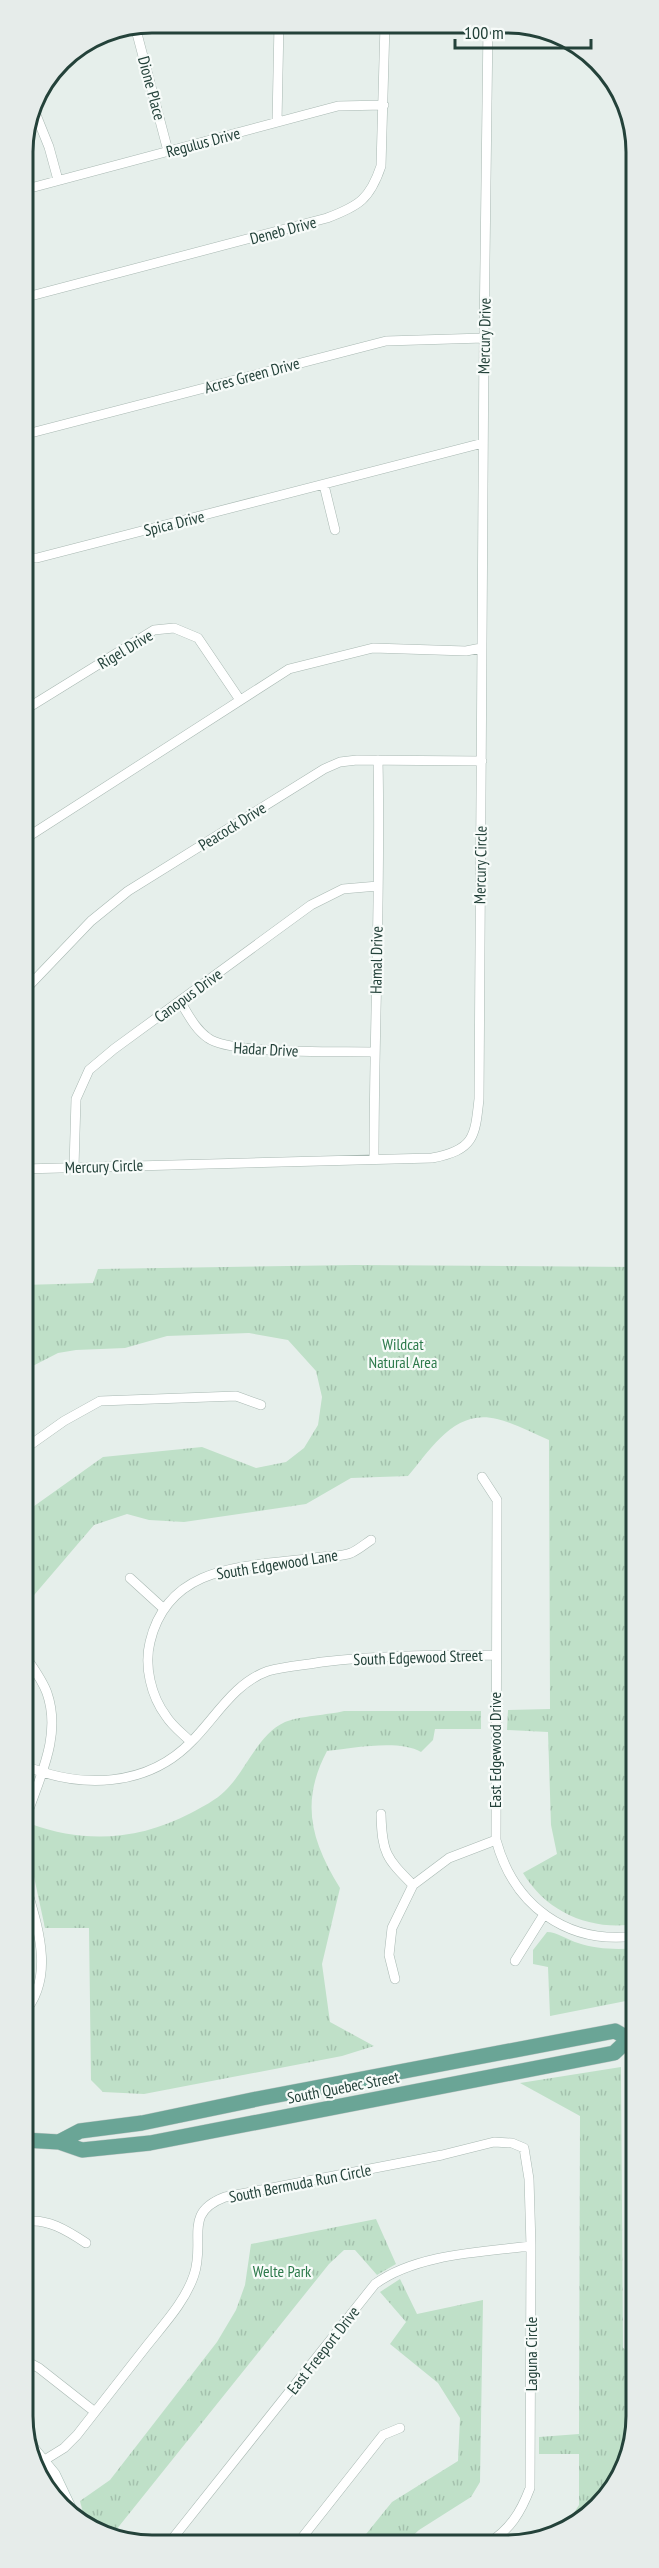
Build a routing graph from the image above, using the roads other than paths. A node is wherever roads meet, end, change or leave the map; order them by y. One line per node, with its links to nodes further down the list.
1 (279, 33): 7 (street)
2 (385, 33): 5 (street, Deneb Drive)
3 (488, 33): 12 (street, Mercury Drive)
4 (137, 34): 8 (street, Dione Place)
5 (384, 105): 7 (street, Regulus Drive); 11 (street, Deneb Drive)
6 (38, 119): 9 (street)
7 (277, 122): 8 (street, Regulus Drive)
8 (168, 151): 9 (street, Regulus Drive)
9 (58, 180): 10 (street, Regulus Drive)
10 (33, 187)
11 (33, 295)
12 (484, 338): 13 (street, Acres Green Drive); 14 (street, Mercury Drive)
13 (33, 432)
14 (483, 442): 15 (street, Spica Drive); 18 (street, Mercury Drive)
15 (324, 485): 16 (street); 17 (street, Spica Drive)
16 (335, 530)
17 (33, 558)
18 (481, 648): 19 (street); 22 (street, Mercury Circle)
19 (240, 700): 20 (street, Rigel Drive); 23 (street)
20 (33, 705)
21 (378, 760): 22 (street, Peacock Drive); 24 (street, Hamal Drive); 25 (street, Peacock Drive)
22 (482, 761): 28 (street, Mercury Circle)
23 (33, 834)
24 (378, 886): 26 (street, Canopus Drive); 27 (street, Hamal Drive)
25 (33, 982)
26 (180, 1001): 27 (street, Hadar Drive); 29 (street, Canopus Drive)
27 (374, 1052): 28 (street, Hamal Drive)
28 (374, 1159): 29 (street, Mercury Circle)
29 (74, 1167): 30 (street, Mercury Circle)
30 (33, 1169)
31 (261, 1405): 32 (street)
32 (33, 1443)
33 (482, 1477): 37 (street, East Edgewood Drive)
34 (370, 1540): 36 (street, South Edgewood Lane)
35 (130, 1578): 36 (street)
36 (164, 1609): 39 (street, South Edgewood Lane)
37 (495, 1655): 39 (street, South Edgewood Street); 44 (street, East Edgewood Drive)
38 (33, 1670): 41 (street)
39 (191, 1742): 41 (street, South Edgewood Street)
40 (33, 1769): 41 (street, South Edgewood Street)
41 (42, 1773): 42 (street)
42 (33, 1799)
43 (381, 1814): 45 (street)
44 (496, 1840): 45 (street); 47 (street, East Edgewood Drive)
45 (413, 1886): 50 (street)
46 (33, 1915): 51 (street)
47 (543, 1916): 48 (street, East Edgewood Drive); 49 (street)
48 (626, 1936)
49 (515, 1961)
50 (395, 1979)
51 (33, 1997)
52 (626, 2036): 55 (main road, South Quebec Street)
53 (626, 2044): 55 (main road, South Quebec Street)
54 (33, 2141): 55 (main road, South Quebec Street)
55 (59, 2142)
56 (524, 2148): 59 (street, Laguna Circle); 61 (street, South Bermuda Run Circle)
57 (33, 2222): 58 (street)
58 (86, 2243)
59 (531, 2246): 66 (street, East Freeport Drive); 68 (street, Laguna Circle)
60 (33, 2365): 61 (street)
61 (95, 2412): 64 (street, South Bermuda Run Circle)
62 (400, 2428): 67 (street)
63 (40, 2458): 64 (street)
64 (43, 2461): 65 (street)
65 (62, 2494)
66 (175, 2535)
67 (304, 2535)
68 (499, 2535)

